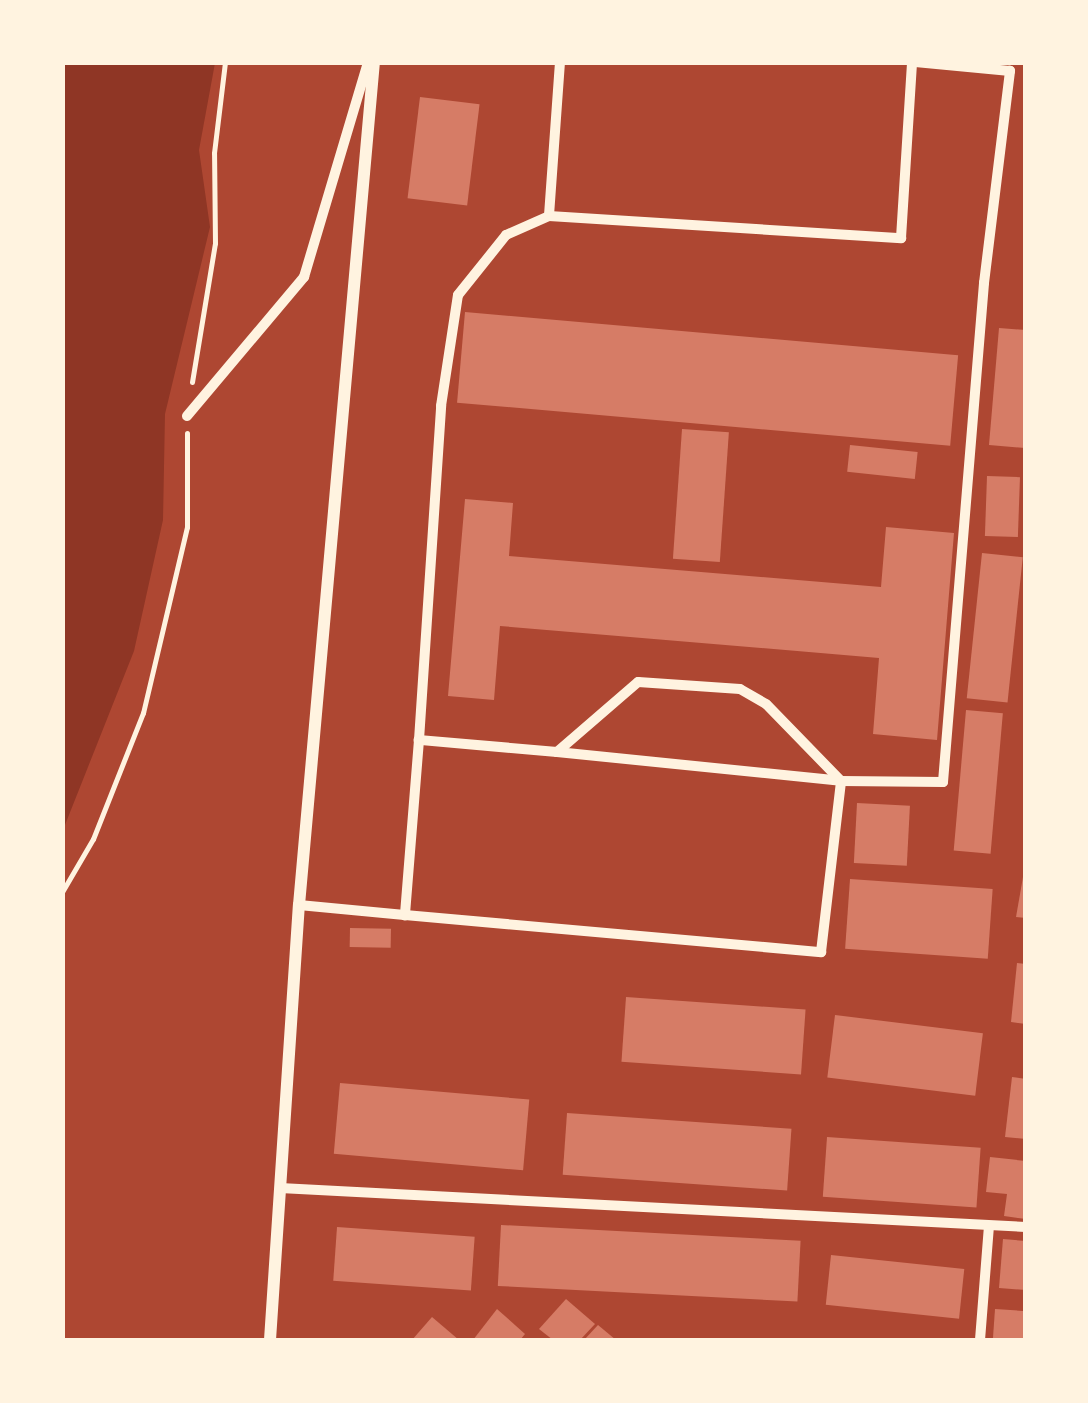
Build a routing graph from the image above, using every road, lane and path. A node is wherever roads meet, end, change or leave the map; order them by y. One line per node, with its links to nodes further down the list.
1 (225, 62): 6 (path)
2 (371, 62): 6 (street); 11 (street)
3 (560, 62): 5 (street)
4 (914, 62): 5 (street); 9 (street)
5 (549, 216): 7 (street)
6 (187, 416): 10 (path)
7 (418, 740): 8 (street); 12 (street)
8 (556, 752): 9 (street); 9 (street)
9 (841, 781): 12 (street)
10 (62, 892)
11 (299, 905): 12 (street); 13 (street)
12 (405, 915)
13 (280, 1188): 14 (street); 16 (street)
14 (988, 1226): 15 (street); 17 (street)
15 (1026, 1228)
16 (270, 1340)
17 (980, 1340)

